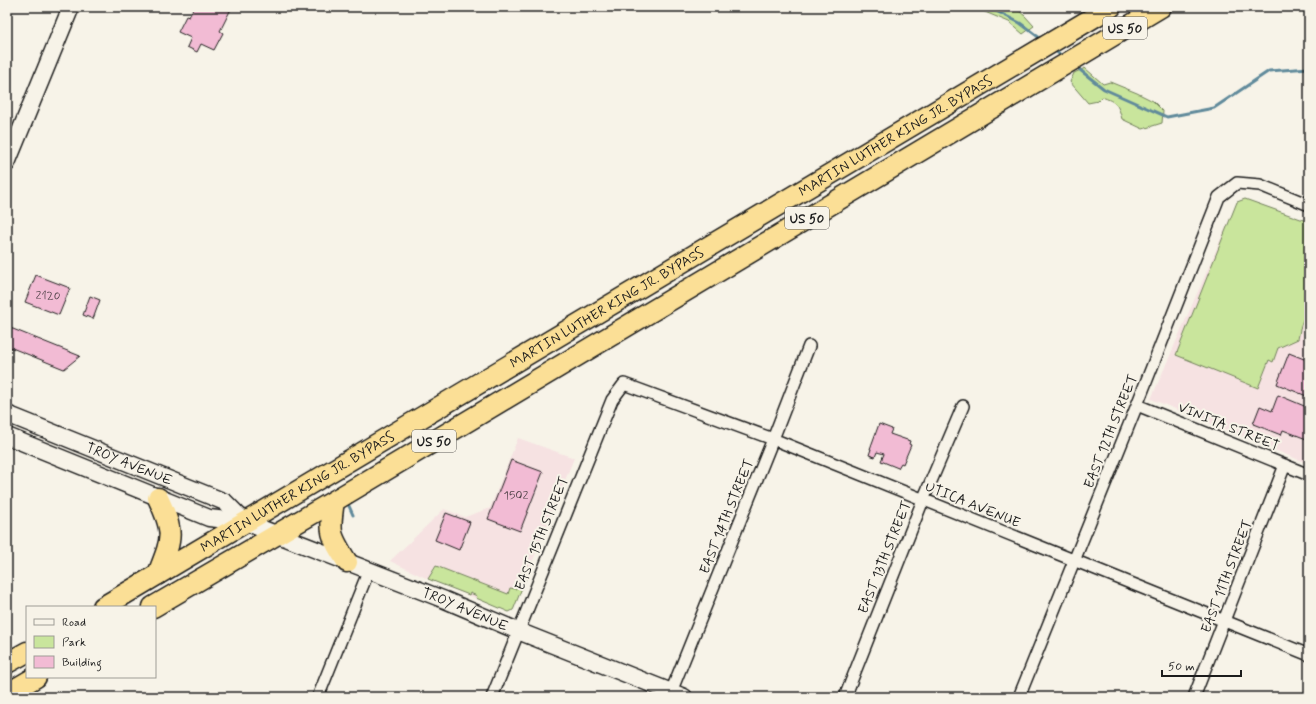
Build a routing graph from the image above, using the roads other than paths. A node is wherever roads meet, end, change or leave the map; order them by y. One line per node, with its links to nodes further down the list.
1 (71, 7): 4 (street)
2 (1111, 7): 18 (highway, MARTIN LUTHER KING JR. BYPASS / US 50)
3 (1161, 7): 17 (highway, MARTIN LUTHER KING JR. BYPASS / US 50)
4 (7, 163)
5 (1309, 205): 8 (street, EAST 12TH STREET)
6 (809, 346): 12 (street, EAST 14TH STREET)
7 (624, 384): 12 (street, UTICA AVENUE); 27 (street, EAST 15TH STREET)
8 (1137, 405): 13 (street, VINITA STREET); 20 (street, EAST 12TH STREET)
9 (964, 406): 16 (street, EAST 13TH STREET)
10 (7, 414): 18 (street, TROY AVENUE)
11 (7, 436): 15 (street, TROY AVENUE)
12 (773, 440): 16 (street, UTICA AVENUE); 33 (street, EAST 14TH STREET)
13 (1285, 465): 14 (street, VINITA STREET); 26 (street, EAST 11TH STREET)
14 (1309, 474)
15 (158, 498): 18 (street, TROY AVENUE); 23 (highway)
16 (923, 500): 20 (street, UTICA AVENUE); 36 (street, EAST 13TH STREET)
17 (334, 501): 19 (highway, MARTIN LUTHER KING JR. BYPASS / US 50); 21 (highway)
18 (245, 522): 19 (street, TROY AVENUE); 23 (highway, MARTIN LUTHER KING JR. BYPASS / US 50)
19 (276, 535): 21 (street, TROY AVENUE); 25 (highway, MARTIN LUTHER KING JR. BYPASS / US 50)
20 (1075, 561): 26 (street, UTICA AVENUE); 37 (street, EAST 12TH STREET)
21 (347, 562): 22 (street, TROY AVENUE)
22 (369, 570): 27 (street, TROY AVENUE); 34 (street)
23 (158, 574): 24 (highway, MARTIN LUTHER KING JR. BYPASS / US 50)
24 (105, 606)
25 (155, 606)
26 (1225, 620): 29 (street, UTICA AVENUE); 38 (street, EAST 11TH STREET)
27 (518, 631): 33 (street, TROY AVENUE); 35 (street, EAST 15TH STREET)
28 (26, 653): 30 (highway)
29 (1309, 655)
30 (7, 663)
31 (34, 678): 32 (highway)
32 (7, 694)
33 (675, 695)
34 (318, 697)
35 (492, 697)
36 (845, 697)
37 (1020, 697)
38 (1194, 697)

